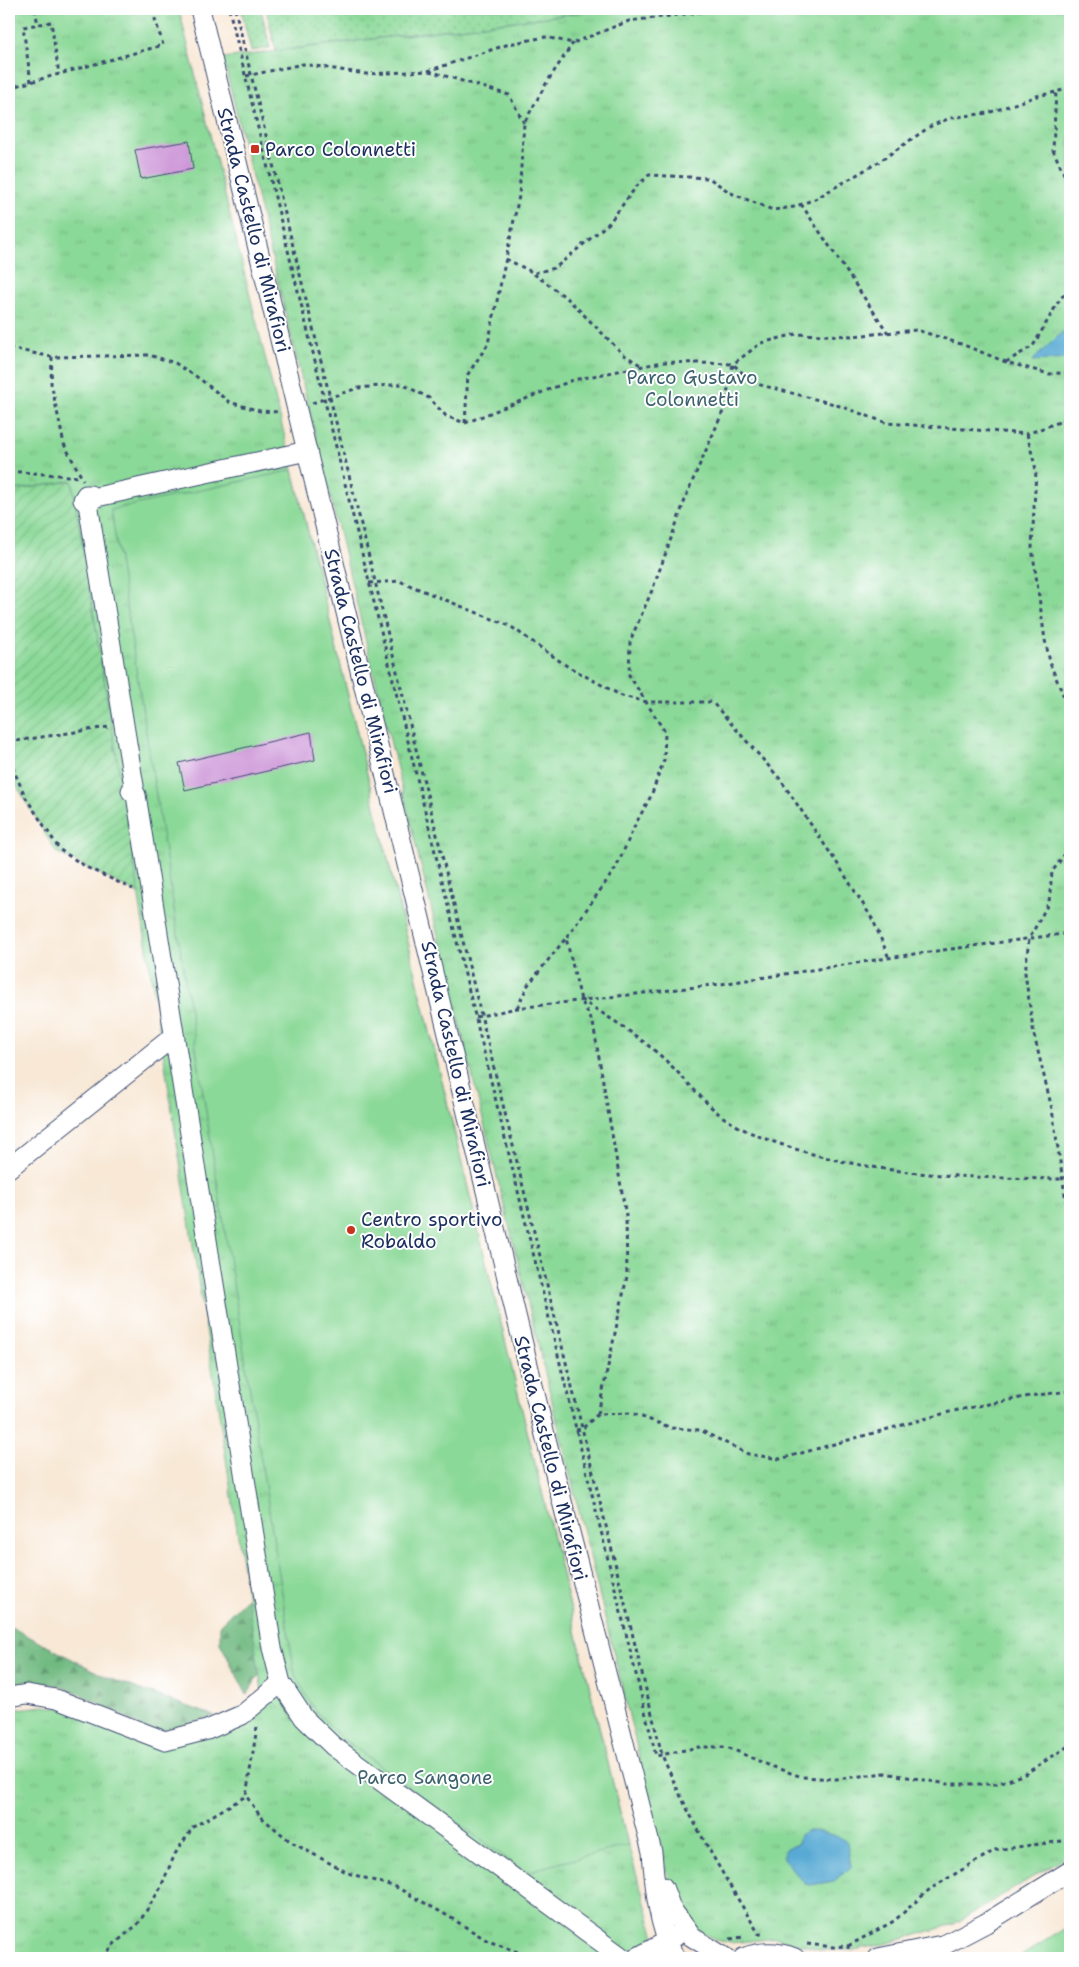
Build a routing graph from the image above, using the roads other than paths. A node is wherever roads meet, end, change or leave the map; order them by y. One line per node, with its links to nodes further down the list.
1 (200, 9): 2 (street, Strada Castello di Mirafiori)
2 (307, 451): 3 (street); 7 (street, Strada Castello di Mirafiori)
3 (174, 1036): 4 (street); 5 (street)
4 (9, 1168)
5 (281, 1683): 6 (street); 13 (street)
6 (9, 1697)
7 (652, 1852): 9 (street); 10 (street, Strada Castello di Mirafiori)
8 (1070, 1871): 11 (street)
9 (692, 1936): 10 (street); 16 (street)
10 (666, 1940): 14 (street); 15 (street, Strada Castello di Mirafiori)
11 (946, 1944): 18 (street); 19 (street)
12 (800, 1951): 17 (street)
13 (623, 1958)
14 (636, 1958)
15 (675, 1958)
16 (726, 1958)
17 (742, 1958)
18 (878, 1958)
19 (927, 1958)

